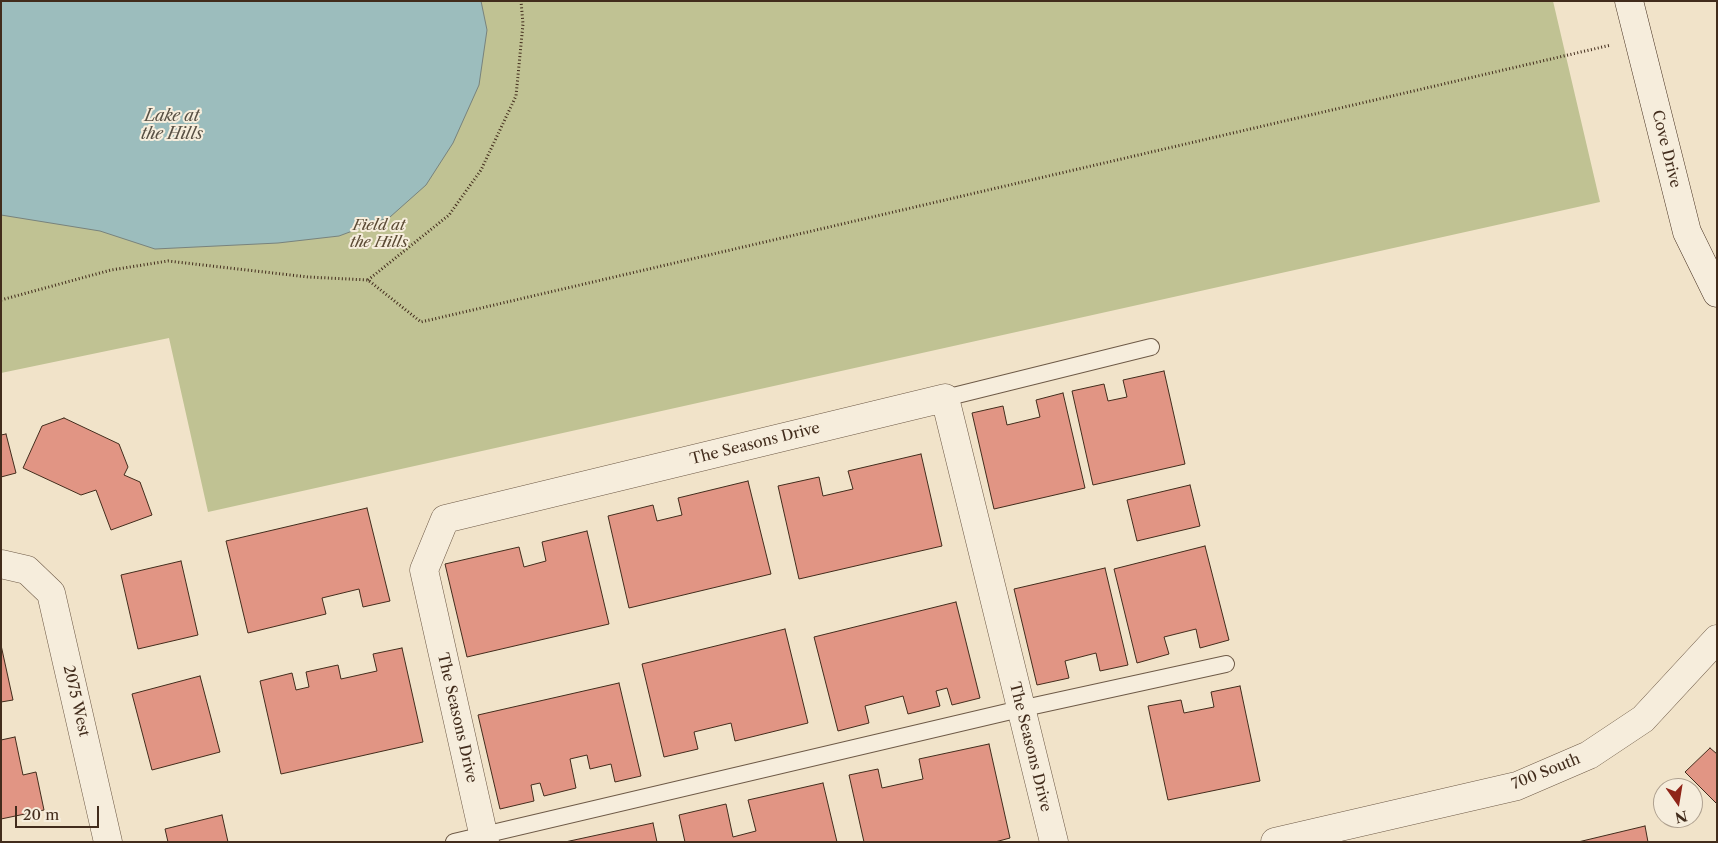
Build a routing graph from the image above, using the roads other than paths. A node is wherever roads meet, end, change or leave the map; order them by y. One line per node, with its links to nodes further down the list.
1 (1629, 1): 2 (street, Cove Drive)
2 (1717, 293)
3 (1151, 347): 4 (lane)
4 (945, 398): 8 (street, The Seasons Drive); 9 (street, The Seasons Drive)
5 (1, 564): 10 (street, 2075 West)
6 (1717, 640): 13 (street, 700 South)
7 (1226, 664): 8 (lane)
8 (1020, 709): 9 (lane); 12 (street, The Seasons Drive)
9 (484, 838): 11 (lane)
10 (108, 842)
11 (454, 842)
12 (1054, 842)
13 (1276, 842)

